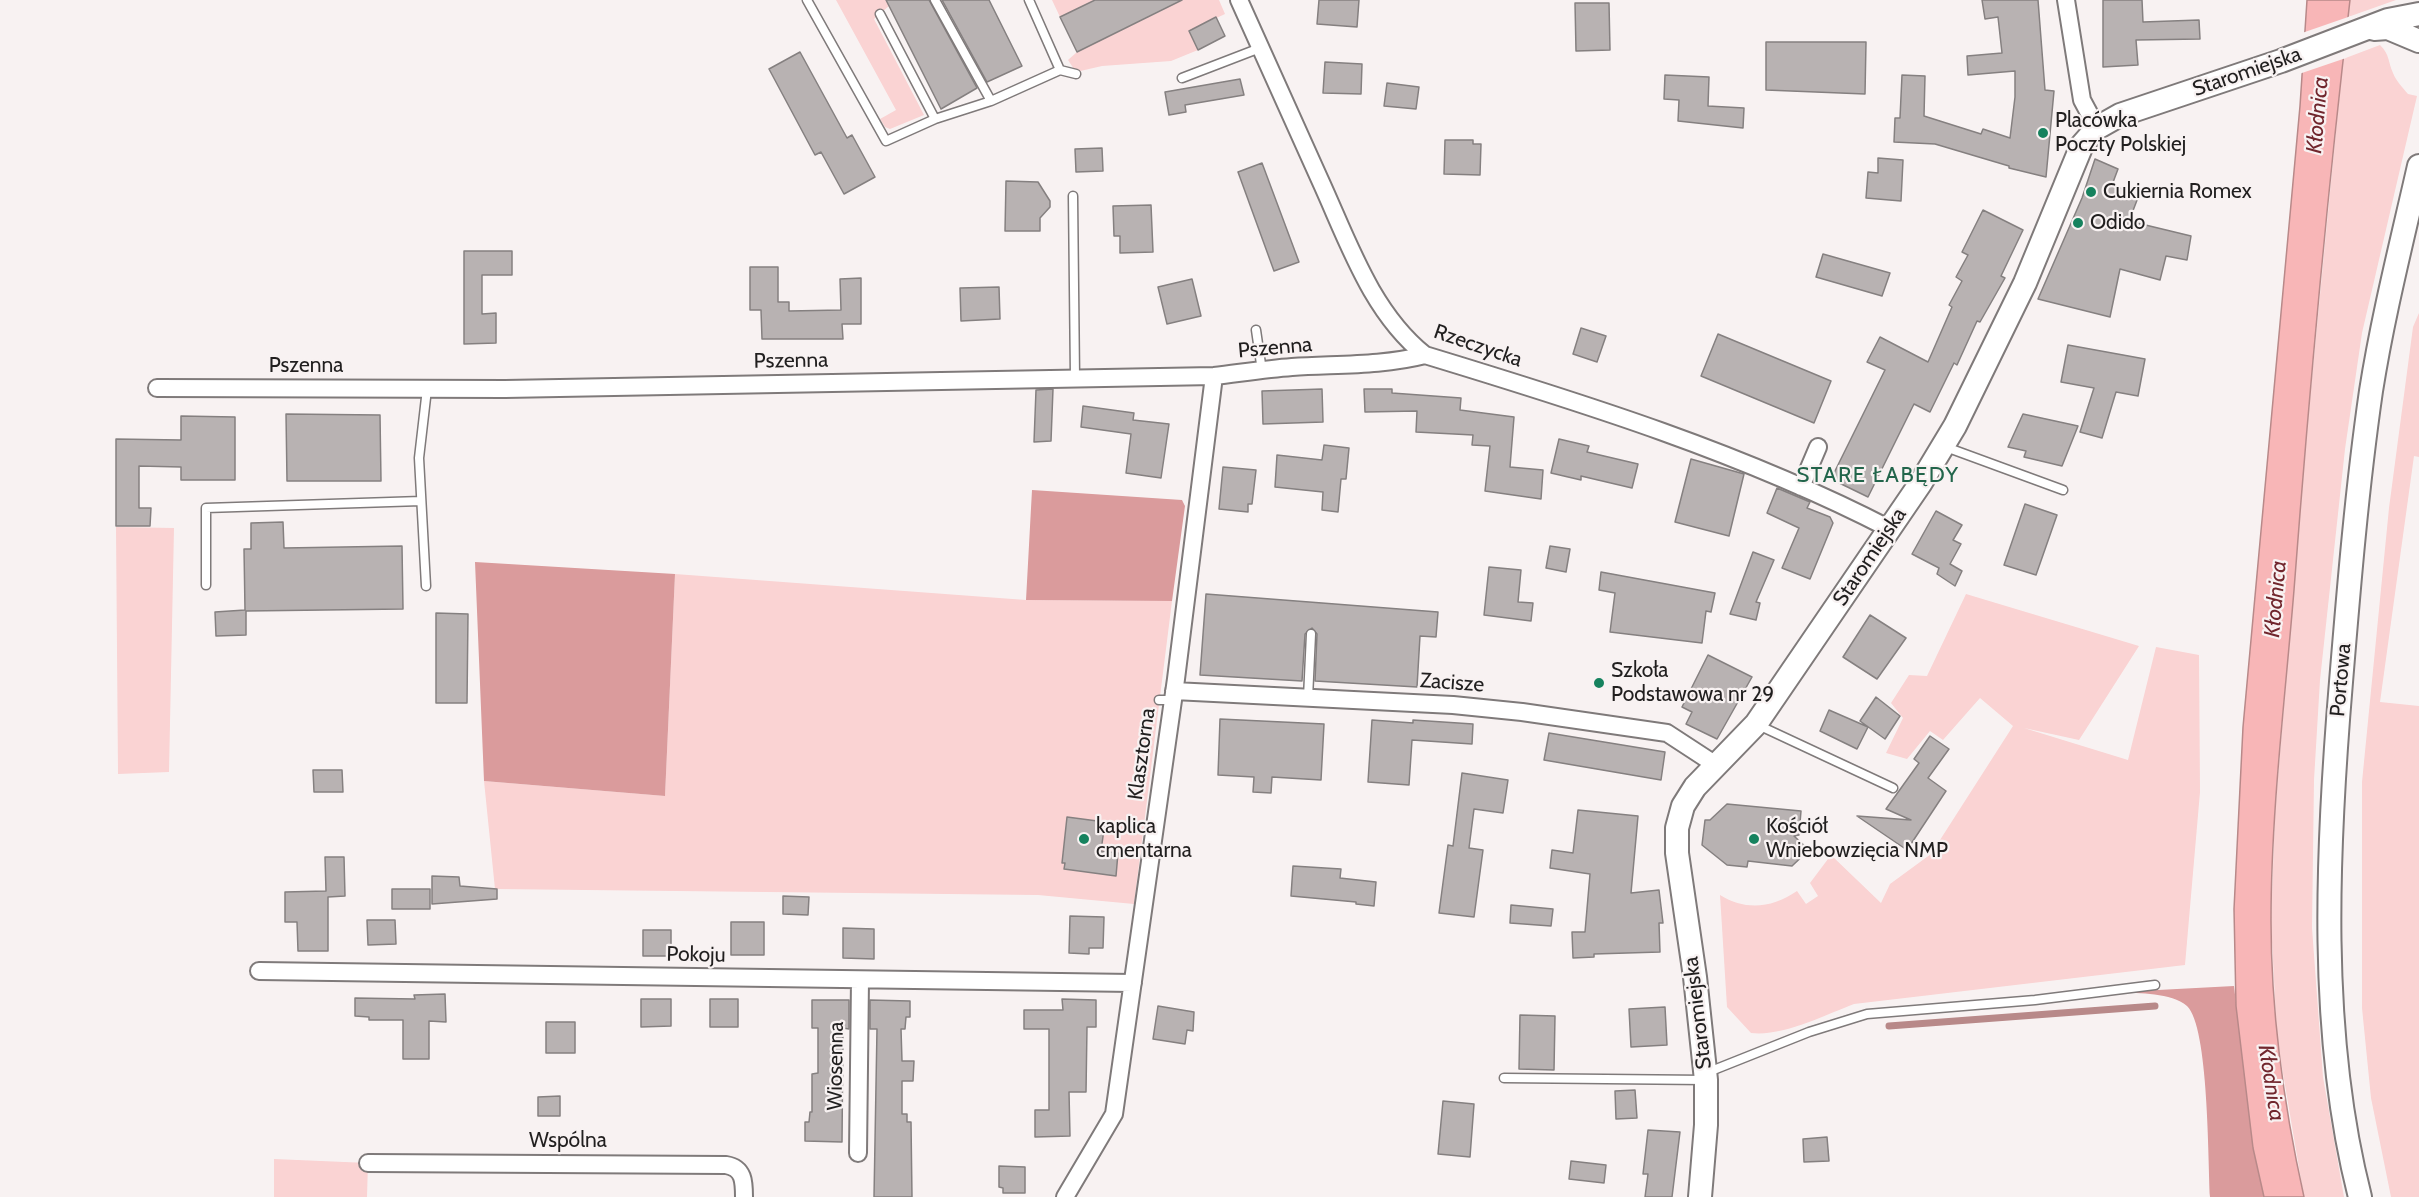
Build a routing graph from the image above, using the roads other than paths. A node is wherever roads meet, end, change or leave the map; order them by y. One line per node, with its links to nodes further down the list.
1 (807, 0): 15 (lane)
2 (935, 0): 14 (lane)
3 (1029, 0): 11 (lane)
4 (1239, 0): 10 (street, Rzeczycka)
5 (2066, 0): 16 (street)
6 (880, 14): 15 (lane)
7 (2419, 14): 8 (street, Staromiejska)
8 (2370, 29): 9 (street, Staromiejska); 16 (street, Staromiejska)
9 (2419, 41)
10 (1260, 48): 13 (lane); 20 (street, Rzeczycka)
11 (1060, 70): 12 (lane); 14 (lane)
12 (1076, 74)
13 (1182, 78)
14 (991, 102): 15 (lane)
15 (935, 119)
16 (2097, 128): 26 (street, Staromiejska)
17 (2419, 166): 51 (street, Portowa)
18 (1073, 196): 23 (lane)
19 (1256, 330): 21 (lane)
20 (1425, 355): 21 (street, Pszenna); 28 (street, Rzeczycka)
21 (1262, 370): 22 (street, Pszenna)
22 (1214, 376): 23 (street, Pszenna); 35 (street, Klasztorna)
23 (1075, 378): 25 (street, Pszenna)
24 (157, 388): 25 (street, Pszenna)
25 (427, 389): 30 (lane)
26 (1942, 446): 29 (lane); 31 (street, Staromiejska)
27 (1818, 447): 28 (street)
28 (1802, 487): 31 (street, Rzeczycka)
29 (2063, 490)
30 (421, 501): 32 (lane); 33 (lane)
31 (1890, 529): 37 (street, Staromiejska)
32 (206, 585)
33 (426, 586)
34 (1311, 634): 36 (lane)
35 (1168, 697): 36 (street, Zacisze); 42 (street, Klasztorna)
36 (1308, 698): 38 (street, Zacisze)
37 (1756, 724): 38 (street, Staromiejska); 39 (lane)
38 (1716, 765): 44 (street, Staromiejska)
39 (1893, 788)
40 (260, 971): 41 (street, Pokoju)
41 (860, 980): 42 (street, Pokoju); 46 (street, Wiosenna)
42 (1133, 983): 49 (street, Klasztorna)
43 (2155, 985): 44 (lane)
44 (1706, 1077): 45 (lane); 50 (street, Staromiejska)
45 (1504, 1078)
46 (858, 1153)
47 (368, 1163): 48 (street, Wspólna)
48 (744, 1197)
49 (1065, 1197)
50 (1700, 1197)
51 (2360, 1197)

